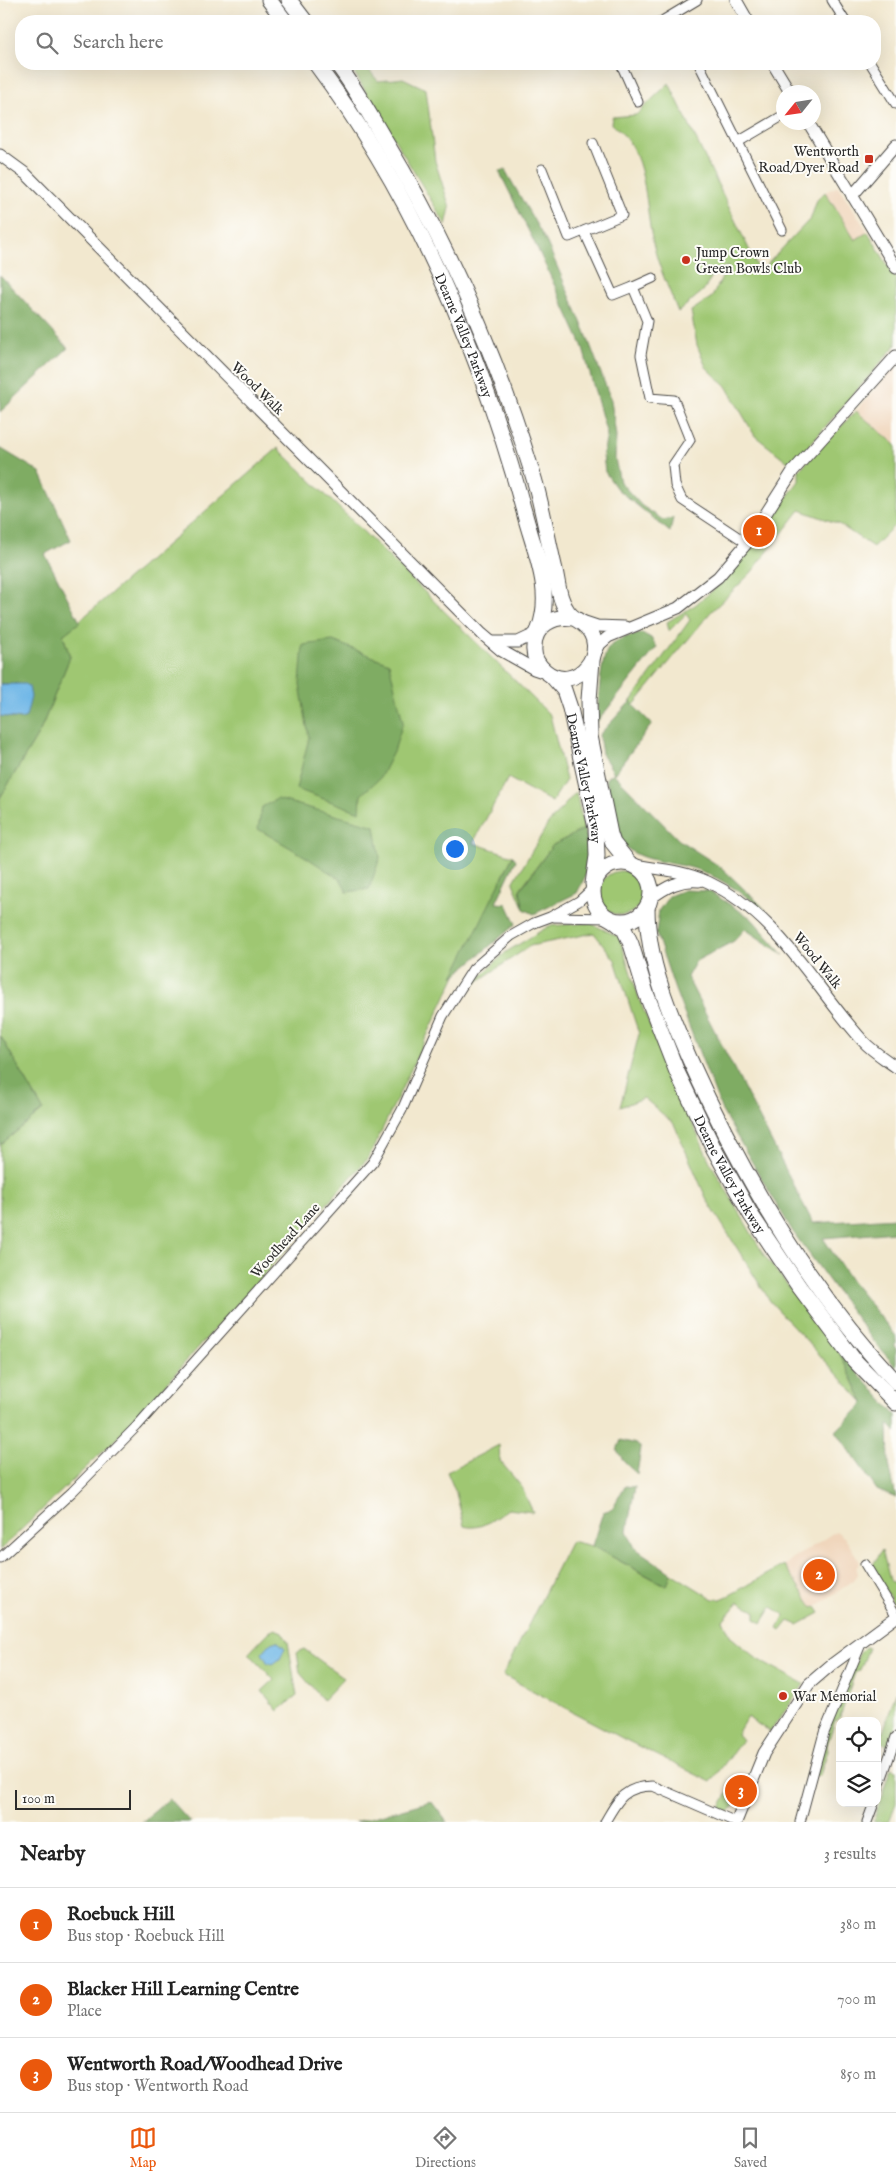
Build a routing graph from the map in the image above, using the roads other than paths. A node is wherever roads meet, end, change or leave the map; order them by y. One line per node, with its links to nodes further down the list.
1 (269, 0): 6 (highway)
2 (289, 0): 7 (highway)
3 (697, 0): 8 (street)
4 (736, 0): 9 (main road)
5 (832, 0): 10 (street)
6 (280, 15)
7 (300, 15)
8 (672, 15)
9 (745, 15)
10 (841, 15)
11 (321, 70): 37 (highway, Dearne Valley Parkway)
12 (341, 70): 35 (highway, Dearne Valley Parkway)
13 (624, 70): 18 (street)
14 (702, 70): 22 (street)
15 (777, 70): 17 (main road)
16 (874, 70): 19 (street)
17 (786, 85)
18 (638, 102)
19 (896, 104)
20 (776, 120): 22 (street)
21 (813, 130): 27 (main road)
22 (738, 142): 28 (street)
23 (594, 143): 29 (street)
24 (895, 147): 27 (main road)
25 (0, 155): 38 (main road, Wood Walk)
26 (542, 169): 29 (street)
27 (852, 196): 30 (main road)
28 (782, 230)
29 (584, 231): 32 (street)
30 (896, 268)
31 (653, 278): 32 (street)
32 (633, 287): 34 (street)
33 (896, 356): 34 (main road)
34 (747, 543): 36 (main road)
35 (575, 619): 36 (main road); 37 (highway); 39 (highway)
36 (629, 627): 39 (main road)
37 (538, 632): 38 (main road); 40 (highway)
38 (493, 642): 40 (main road, Wood Walk)
39 (593, 659): 40 (highway); 41 (highway, Dearne Valley Parkway)
40 (550, 675): 43 (highway, Dearne Valley Parkway)
41 (632, 864): 42 (main road, Wood Walk); 43 (highway); 44 (highway)
42 (708, 882): 44 (main road, Wood Walk); 47 (main road, Wood Walk)
43 (593, 886): 45 (street, Woodhead Lane); 46 (highway)
44 (649, 903): 46 (highway); 48 (highway, Dearne Valley Parkway)
45 (550, 917): 46 (street, Woodhead Lane); 50 (street, Woodhead Lane)
46 (610, 919): 49 (highway, Dearne Valley Parkway)
47 (896, 1067)
48 (896, 1382)
49 (896, 1403)
50 (0, 1558)
51 (865, 1564): 52 (street)
52 (896, 1616): 53 (main road)
53 (861, 1644): 58 (main road); 59 (street)
54 (896, 1737): 55 (street)
55 (881, 1780)
56 (873, 1807): 60 (street)
57 (606, 1822): 58 (street)
58 (736, 1822)
59 (800, 1822)
60 (867, 1822)

